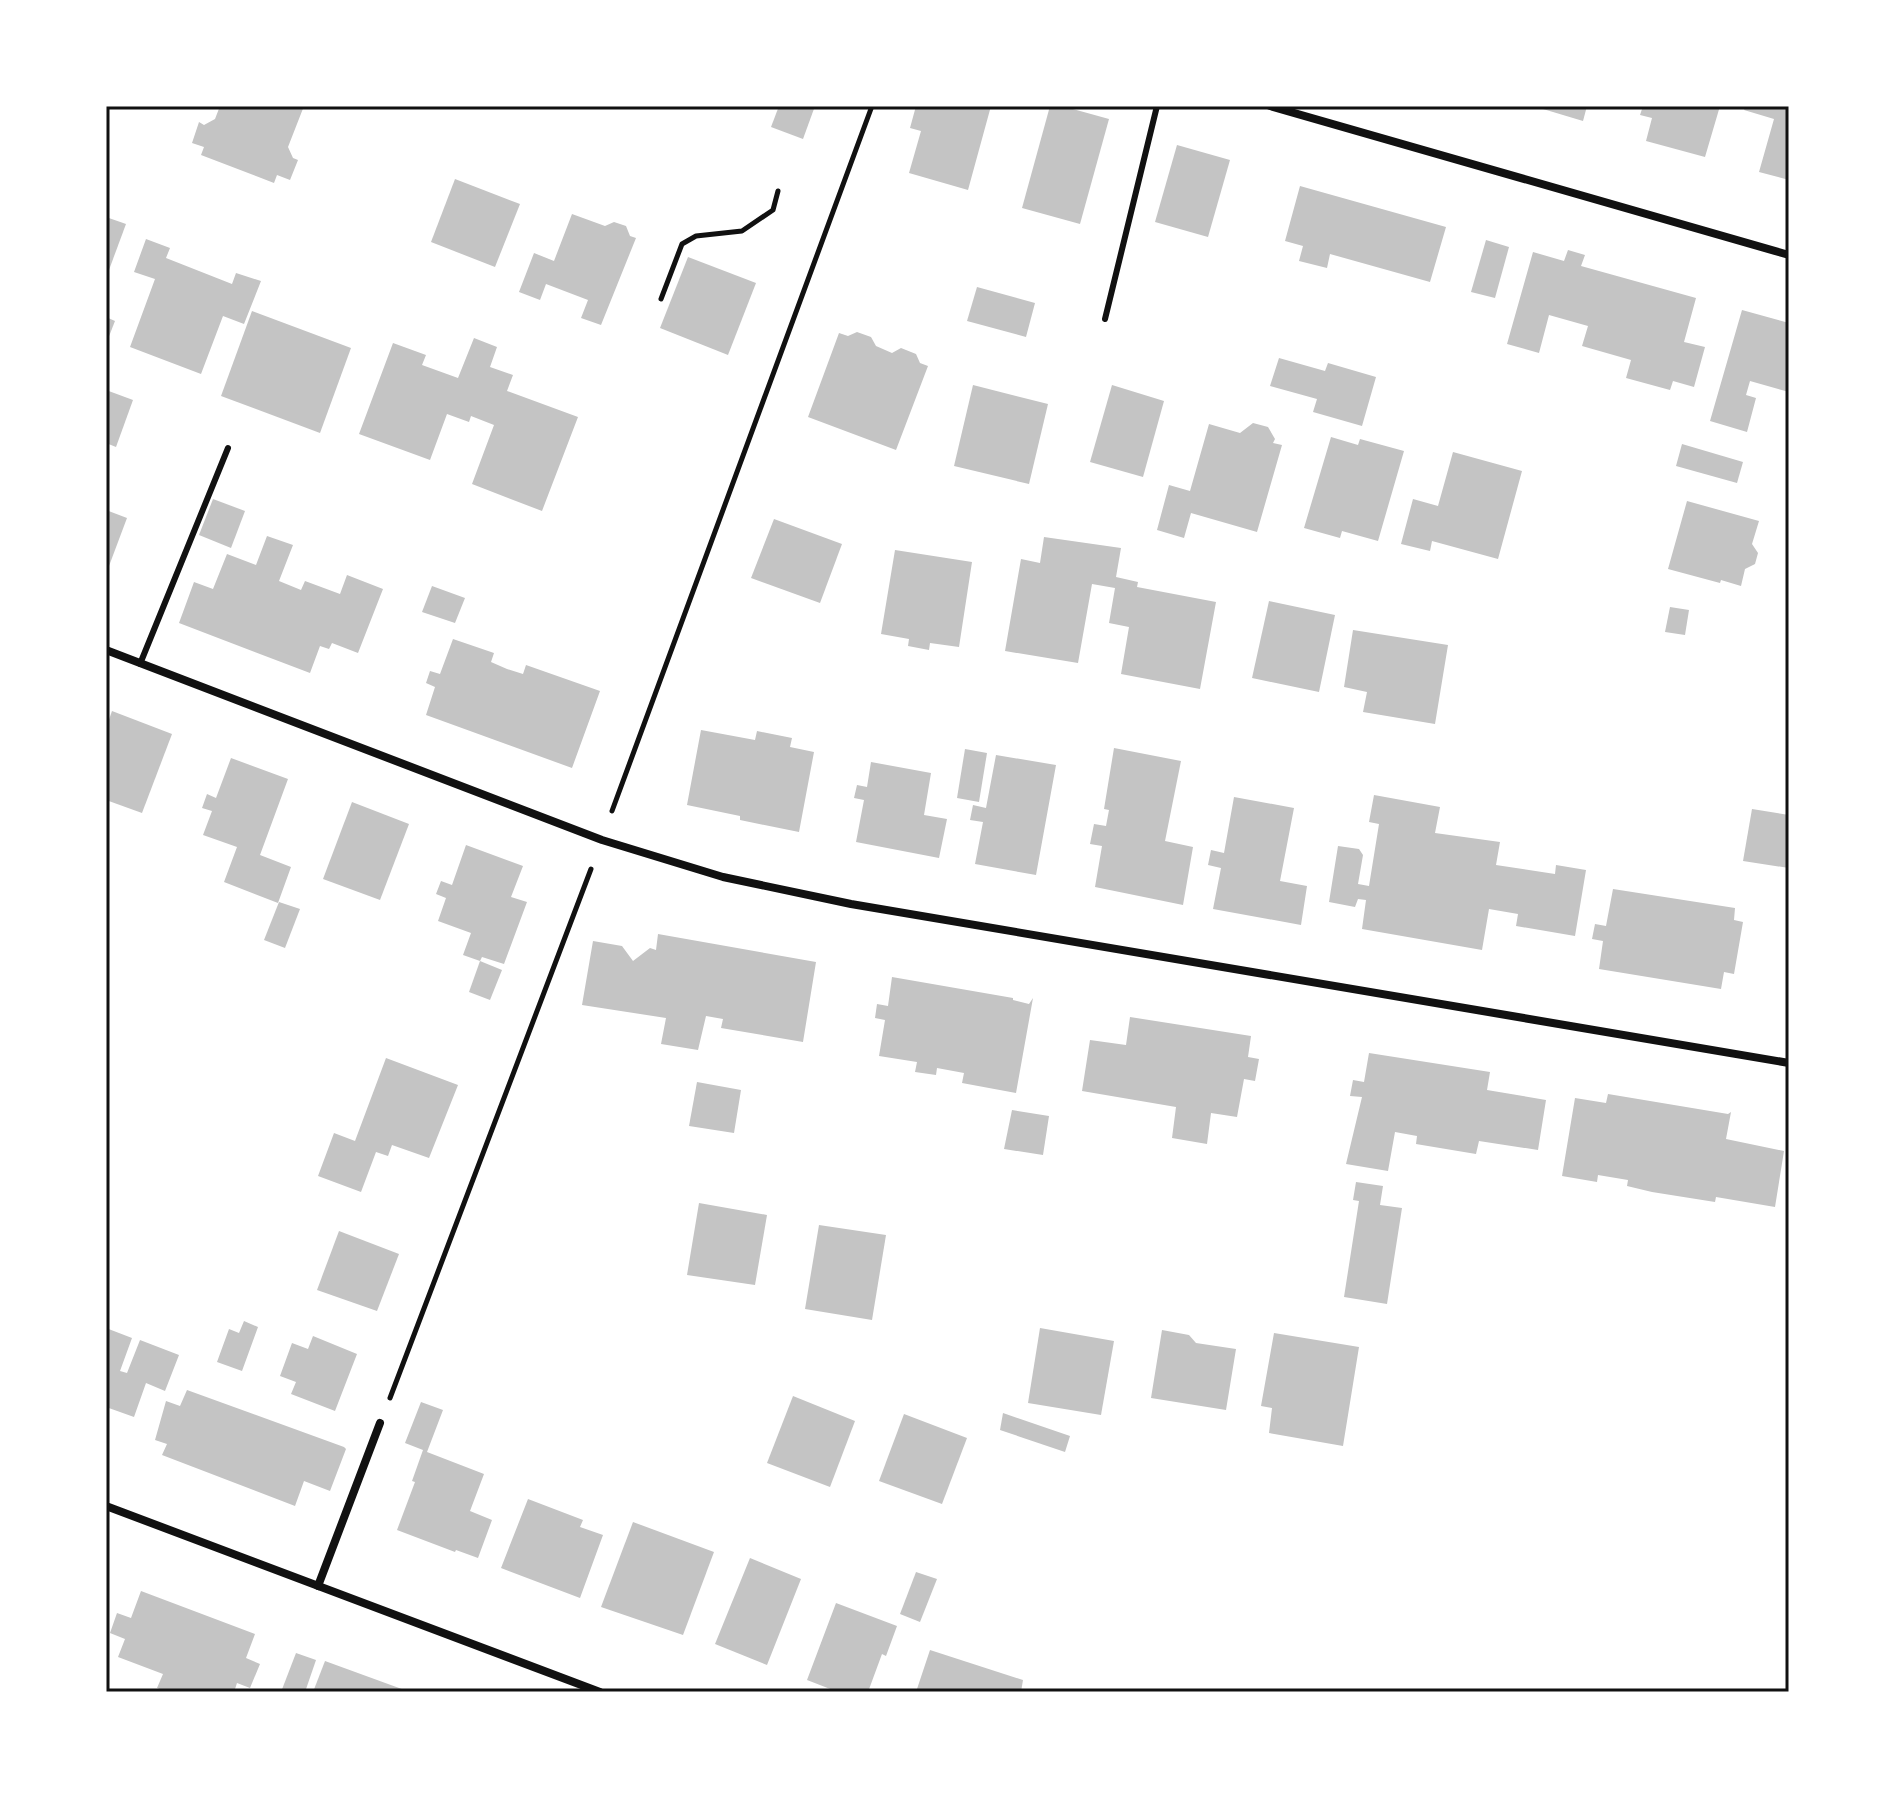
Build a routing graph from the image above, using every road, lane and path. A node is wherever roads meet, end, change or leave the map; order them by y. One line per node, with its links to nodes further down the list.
1 (872, 106): 11 (path)
2 (1157, 106): 7 (lane)
3 (1270, 106): 5 (street)
4 (778, 191): 6 (path)
5 (1789, 255)
6 (661, 299)
7 (1105, 319)
8 (228, 448): 10 (lane)
9 (106, 650): 10 (street)
10 (140, 664): 11 (street)
11 (602, 840): 12 (street); 13 (path)
12 (1789, 1063)
13 (380, 1423): 15 (street)
14 (106, 1506): 15 (street)
15 (318, 1586): 16 (street)
16 (600, 1692)

